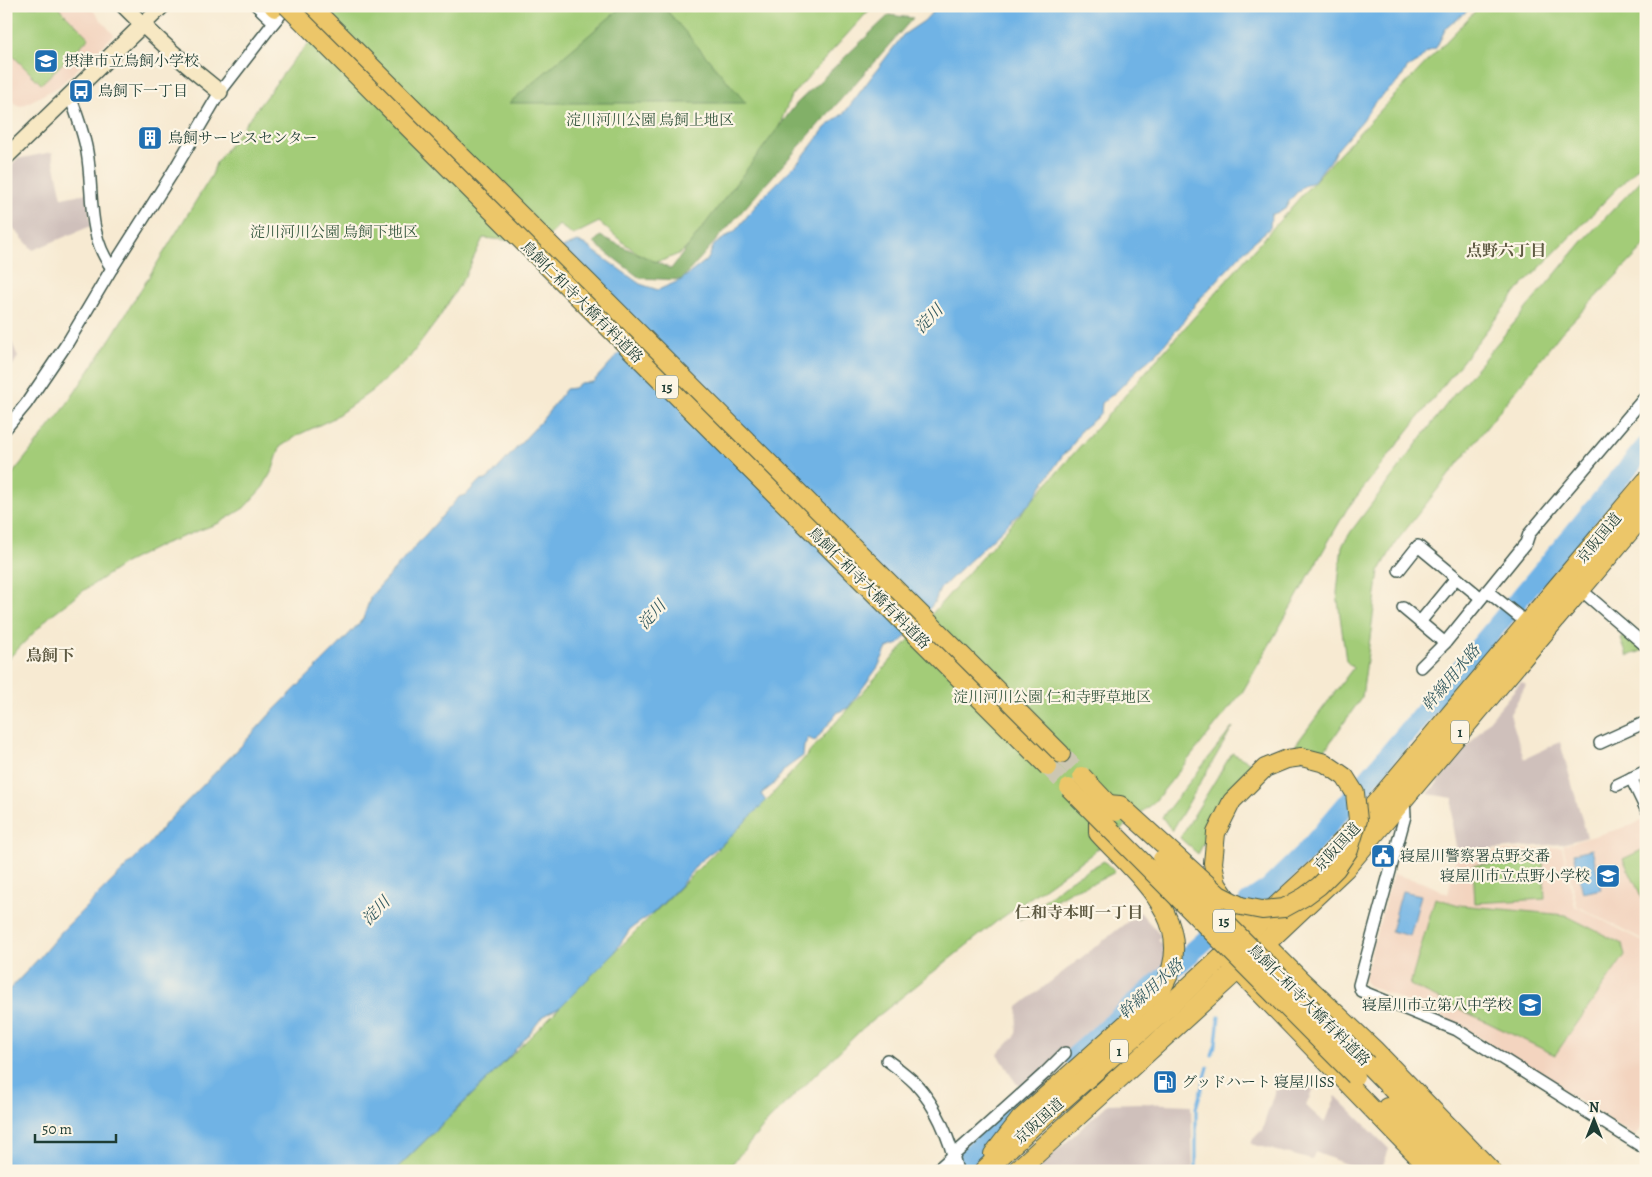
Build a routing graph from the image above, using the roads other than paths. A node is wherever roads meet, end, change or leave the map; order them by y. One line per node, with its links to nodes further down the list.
1 (124, 6): 8 (street)
2 (162, 6): 8 (street)
3 (257, 6): 7 (street)
4 (287, 6): 7 (street); 12 (main road, 鳥飼仁和寺大橋有料道路 / 15, bridge)
5 (311, 6): 11 (main road, 鳥飼仁和寺大橋有料道路 / 15)
6 (328, 6): 11 (main road)
7 (273, 14): 9 (street); 12 (main road)
8 (143, 25): 9 (street); 10 (street)
9 (220, 92): 14 (street)
10 (70, 95): 13 (street); 14 (street)
11 (400, 95): 31 (main road, 鳥飼仁和寺大橋有料道路 / 15)
12 (387, 108): 32 (main road, 鳥飼仁和寺大橋有料道路 / 15, bridge)
13 (6, 157)
14 (112, 268): 16 (street)
15 (1646, 396): 22 (street)
16 (6, 428)
17 (1646, 482): 24 (highway, 京阪国道 / 1)
18 (1646, 511): 21 (highway, 京阪国道 / 1)
19 (1399, 570): 20 (street)
20 (1456, 578): 22 (street); 25 (street)
21 (1580, 590): 27 (street); 37 (highway, 京阪国道 / 1)
22 (1484, 594): 24 (street); 26 (street)
23 (1403, 608): 25 (street)
24 (1522, 619): 40 (highway, 京阪国道 / 1)
25 (1420, 622): 26 (street)
26 (1445, 643): 28 (street)
27 (1646, 646)
28 (1421, 667)
29 (1646, 722): 30 (street)
30 (1600, 743)
31 (1061, 754)
32 (1048, 767)
33 (1646, 771): 34 (street)
34 (1631, 778): 36 (street); 38 (street)
35 (1076, 782): 39 (main road, 鳥飼仁和寺大橋有料道路 / 15, bridge)
36 (1617, 785)
37 (1404, 799): 40 (highway, 京阪国道 / 1); 47 (street)
38 (1646, 809)
39 (1103, 811): 40 (main road, 15, bridge); 45 (main road, 鳥飼仁和寺大橋有料道路 / 15, bridge); 46 (main road)
40 (1258, 937): 41 (highway, 京阪国道 / 1); 42 (highway, 京阪国道 / 1); 57 (main road, 15)
41 (1223, 955): 42 (main road); 52 (highway, 京阪国道 / 1)
42 (1238, 970): 53 (highway, 京阪国道 / 1); 54 (main road)
43 (1065, 1053): 46 (street)
44 (887, 1060): 48 (street)
45 (1361, 1070): 55 (main road, 鳥飼仁和寺大橋有料道路 / 15); 56 (main road, 鳥飼仁和寺大橋有料道路 / 15)
46 (1050, 1080): 48 (street); 51 (main road)
47 (1646, 1148)
48 (954, 1154): 49 (street); 50 (street)
49 (936, 1171)
50 (957, 1171)
51 (979, 1171)
52 (984, 1171)
53 (1017, 1171)
54 (1432, 1171)
55 (1450, 1171)
56 (1472, 1171)
57 (1492, 1171)

